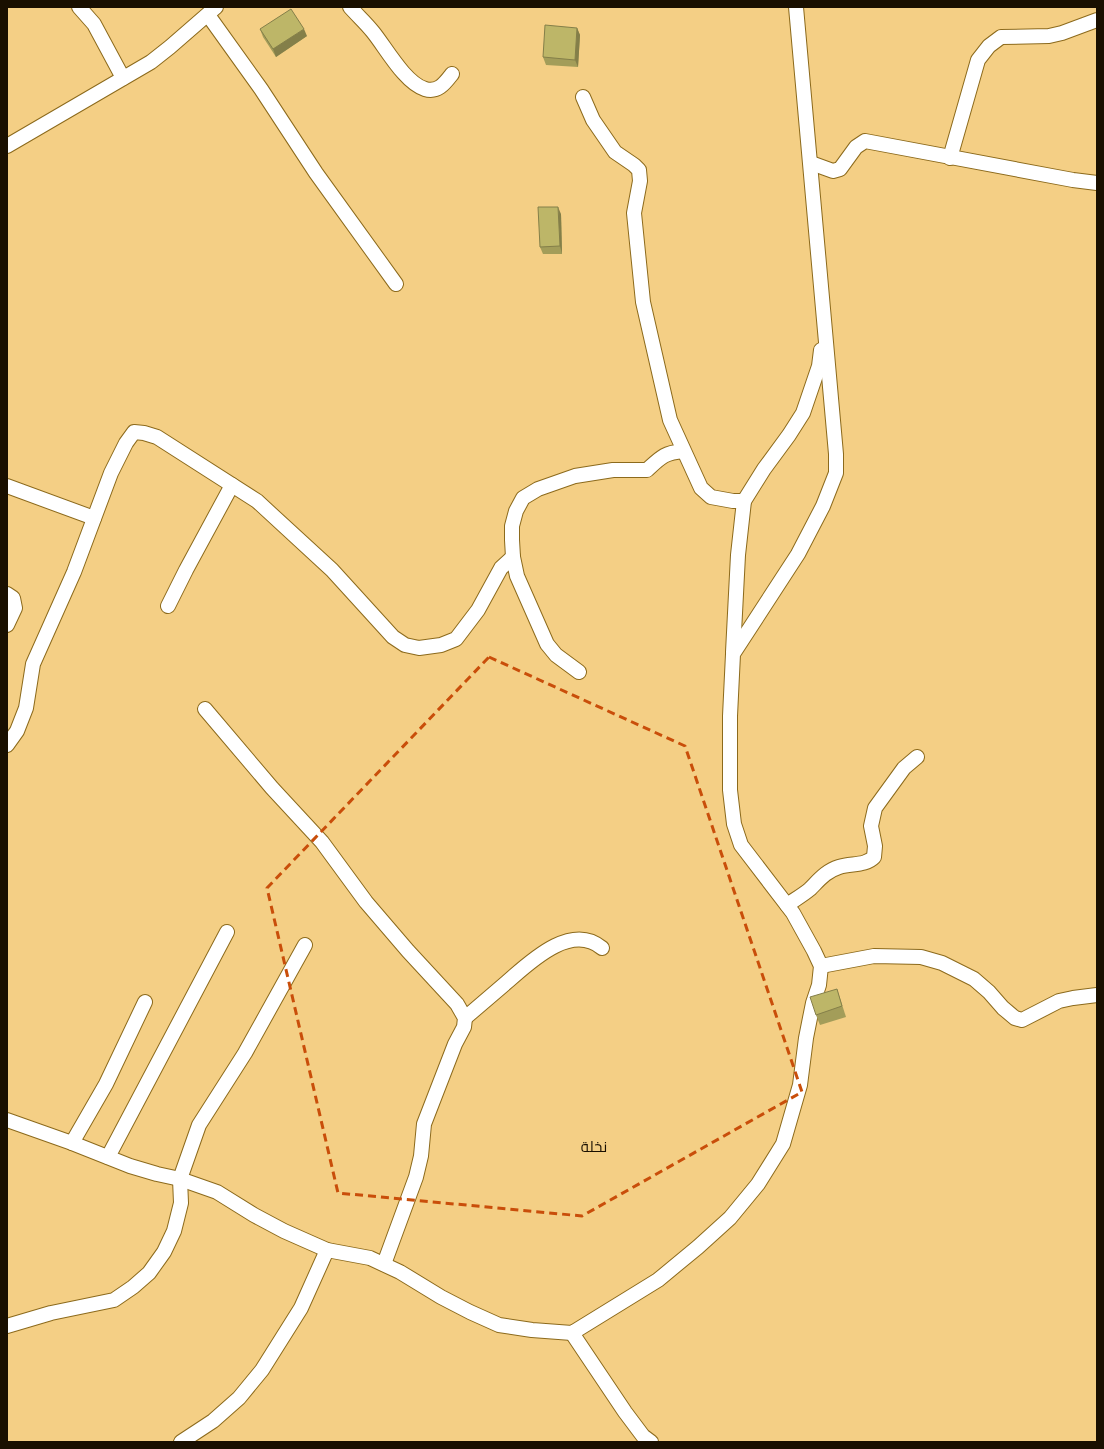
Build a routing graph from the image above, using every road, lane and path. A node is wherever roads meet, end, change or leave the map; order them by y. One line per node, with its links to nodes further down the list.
1 (79, 7): 7 (street)
2 (350, 7): 6 (street)
3 (796, 7): 11 (street)
4 (212, 11): 7 (street); 13 (street)
5 (1097, 20): 10 (street)
6 (452, 74)
7 (123, 78): 9 (street)
8 (583, 97): 15 (street)
9 (7, 146)
10 (950, 158): 11 (street); 12 (street)
11 (811, 163): 14 (street)
12 (1097, 182)
13 (396, 284)
14 (824, 320): 18 (street); 24 (street)
15 (683, 451): 18 (street); 20 (street)
16 (232, 485): 19 (street); 20 (street); 22 (street)
17 (7, 486): 19 (street)
18 (744, 501): 24 (street)
19 (94, 518): 27 (street)
20 (513, 557): 25 (street)
21 (7, 594): 23 (street)
22 (168, 606)
23 (7, 625)
24 (733, 654): 29 (street)
25 (579, 672)
26 (205, 709): 36 (street)
27 (7, 745)
28 (917, 756): 29 (street)
29 (787, 905): 33 (street)
30 (227, 932): 39 (street)
31 (305, 945): 40 (street)
32 (602, 948): 36 (street)
33 (821, 966): 34 (street); 44 (street)
34 (1097, 995)
35 (145, 1002): 38 (street)
36 (465, 1018): 42 (street)
37 (7, 1120): 38 (street)
38 (72, 1143): 39 (street)
39 (108, 1157): 40 (street)
40 (180, 1179): 41 (street); 43 (street)
41 (327, 1250): 42 (street); 46 (street)
42 (384, 1264): 44 (street)
43 (7, 1326)
44 (572, 1333): 45 (street)
45 (644, 1440)
46 (181, 1442)

